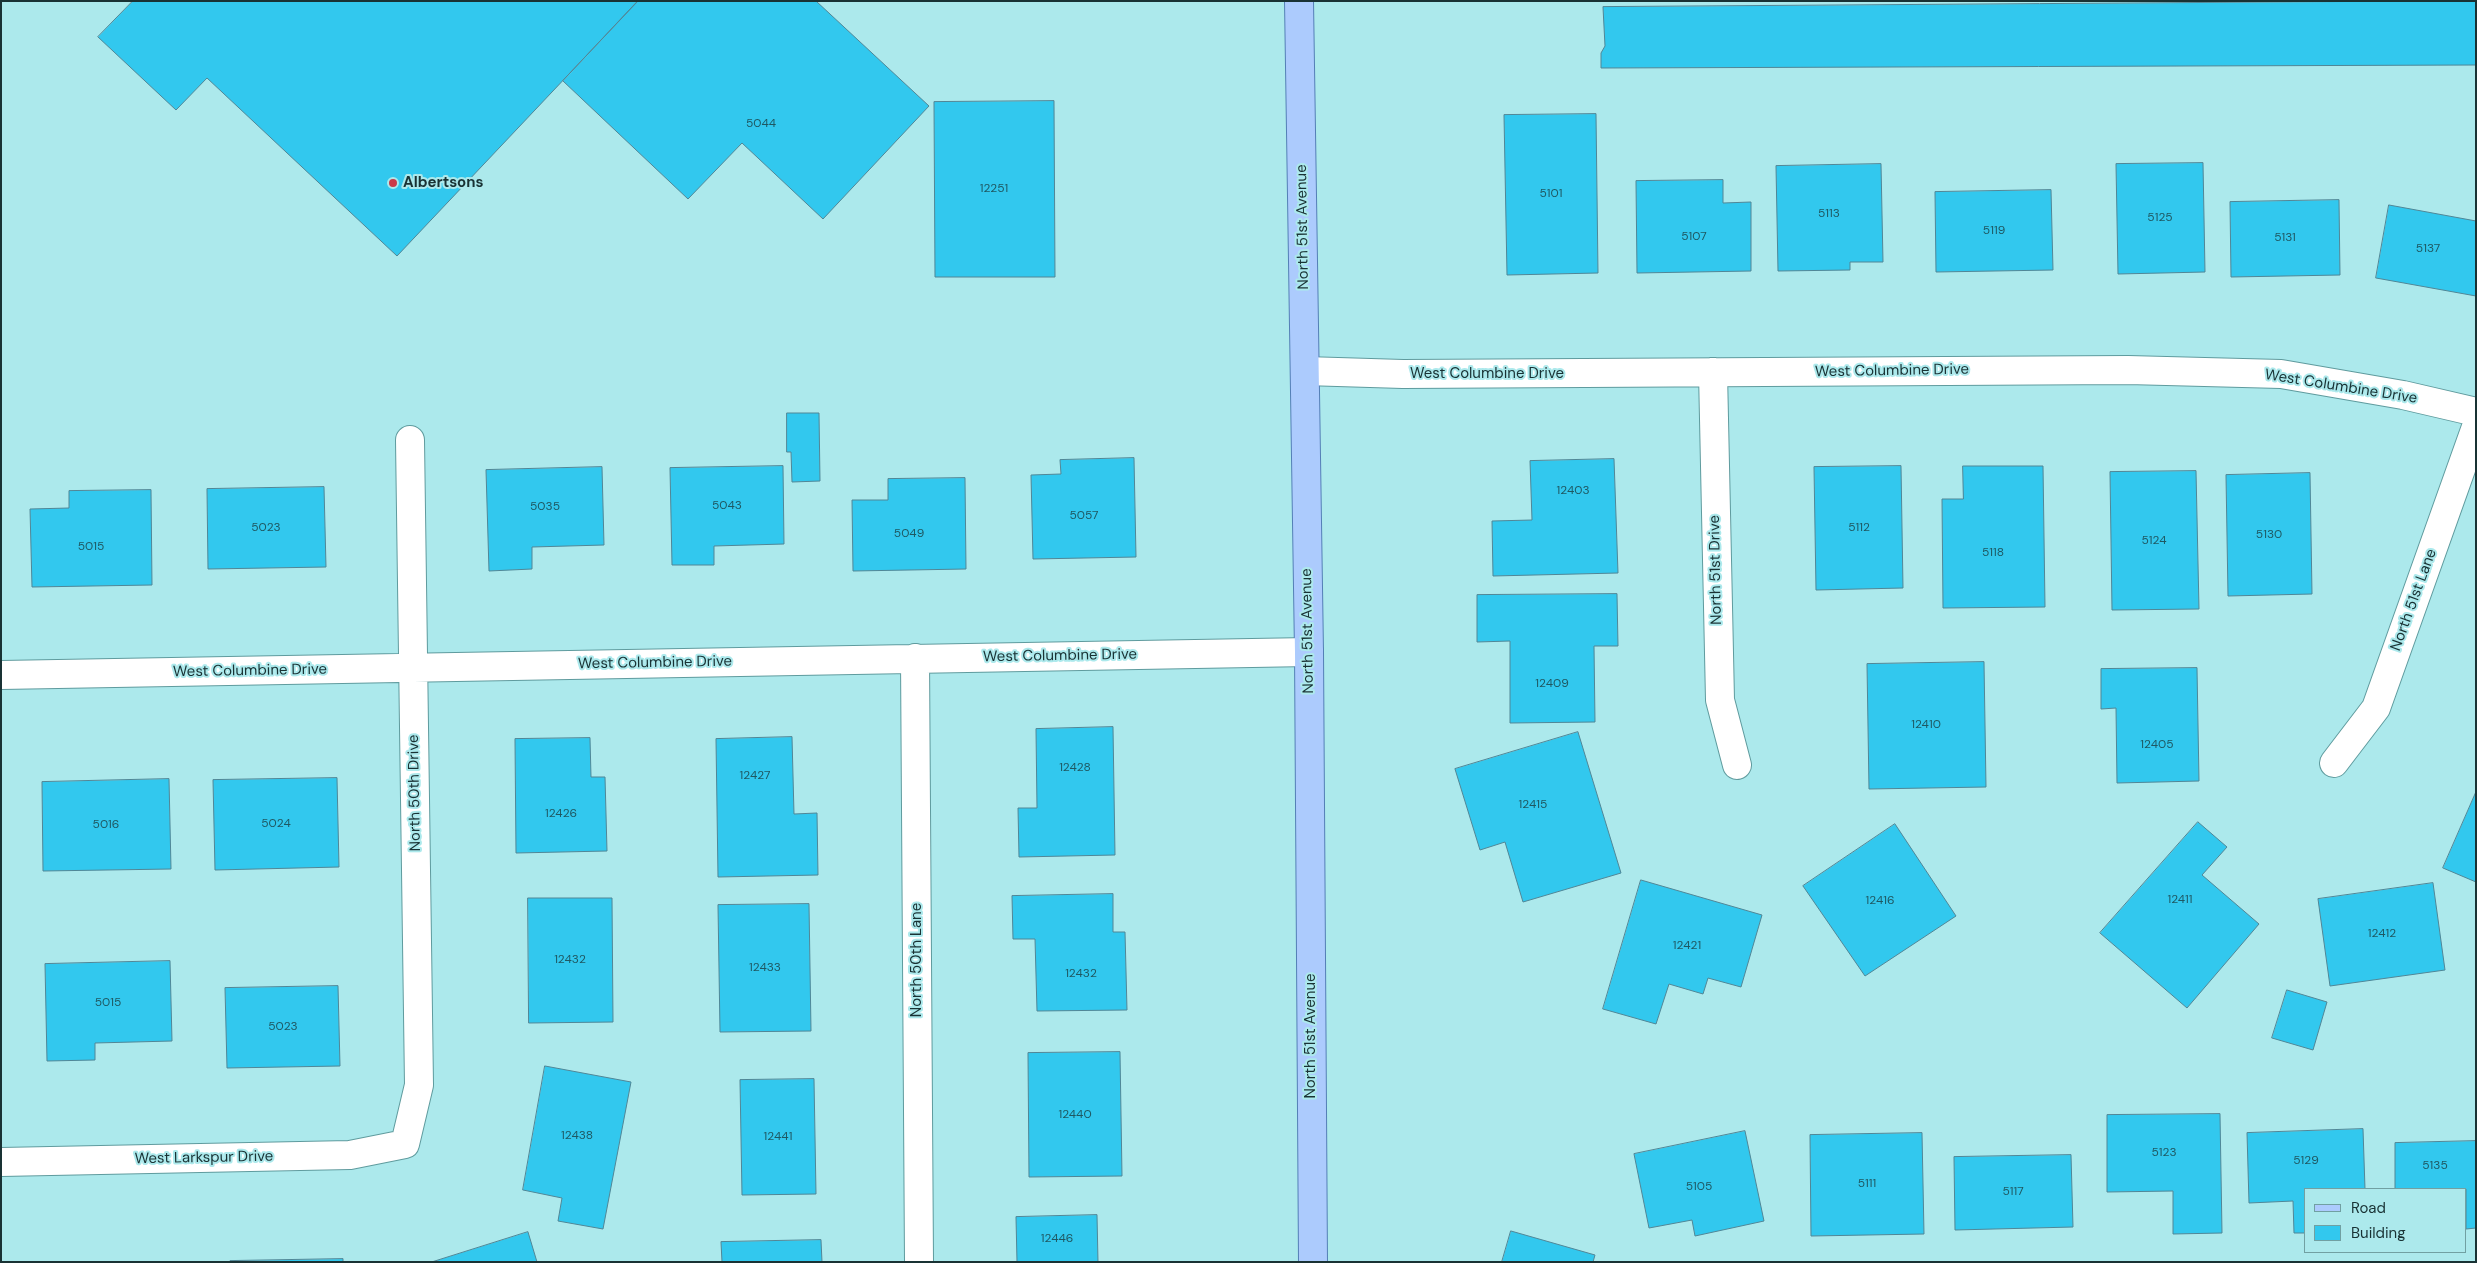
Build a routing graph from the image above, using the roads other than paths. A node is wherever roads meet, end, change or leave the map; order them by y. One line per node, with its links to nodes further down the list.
1 (1299, 1): 2 (main road, North 51st Avenue)
2 (1305, 372): 3 (street, West Columbine Drive); 7 (main road, North 51st Avenue)
3 (1713, 372): 4 (street, West Columbine Drive); 12 (street, North 51st Drive)
4 (2476, 412)
5 (2476, 427): 11 (street, North 51st Lane)
6 (410, 440): 9 (street, North 50th Drive)
7 (1309, 652): 8 (street, West Columbine Drive); 16 (main road, North 51st Avenue)
8 (915, 658): 9 (street, West Columbine Drive); 15 (street, North 50th Lane)
9 (413, 668): 10 (street, West Columbine Drive); 13 (street, North 50th Drive)
10 (1, 675)
11 (2334, 763)
12 (1737, 765)
13 (405, 1144): 14 (street, West Larkspur Drive)
14 (1, 1162)
15 (918, 1262)
16 (1313, 1262)

